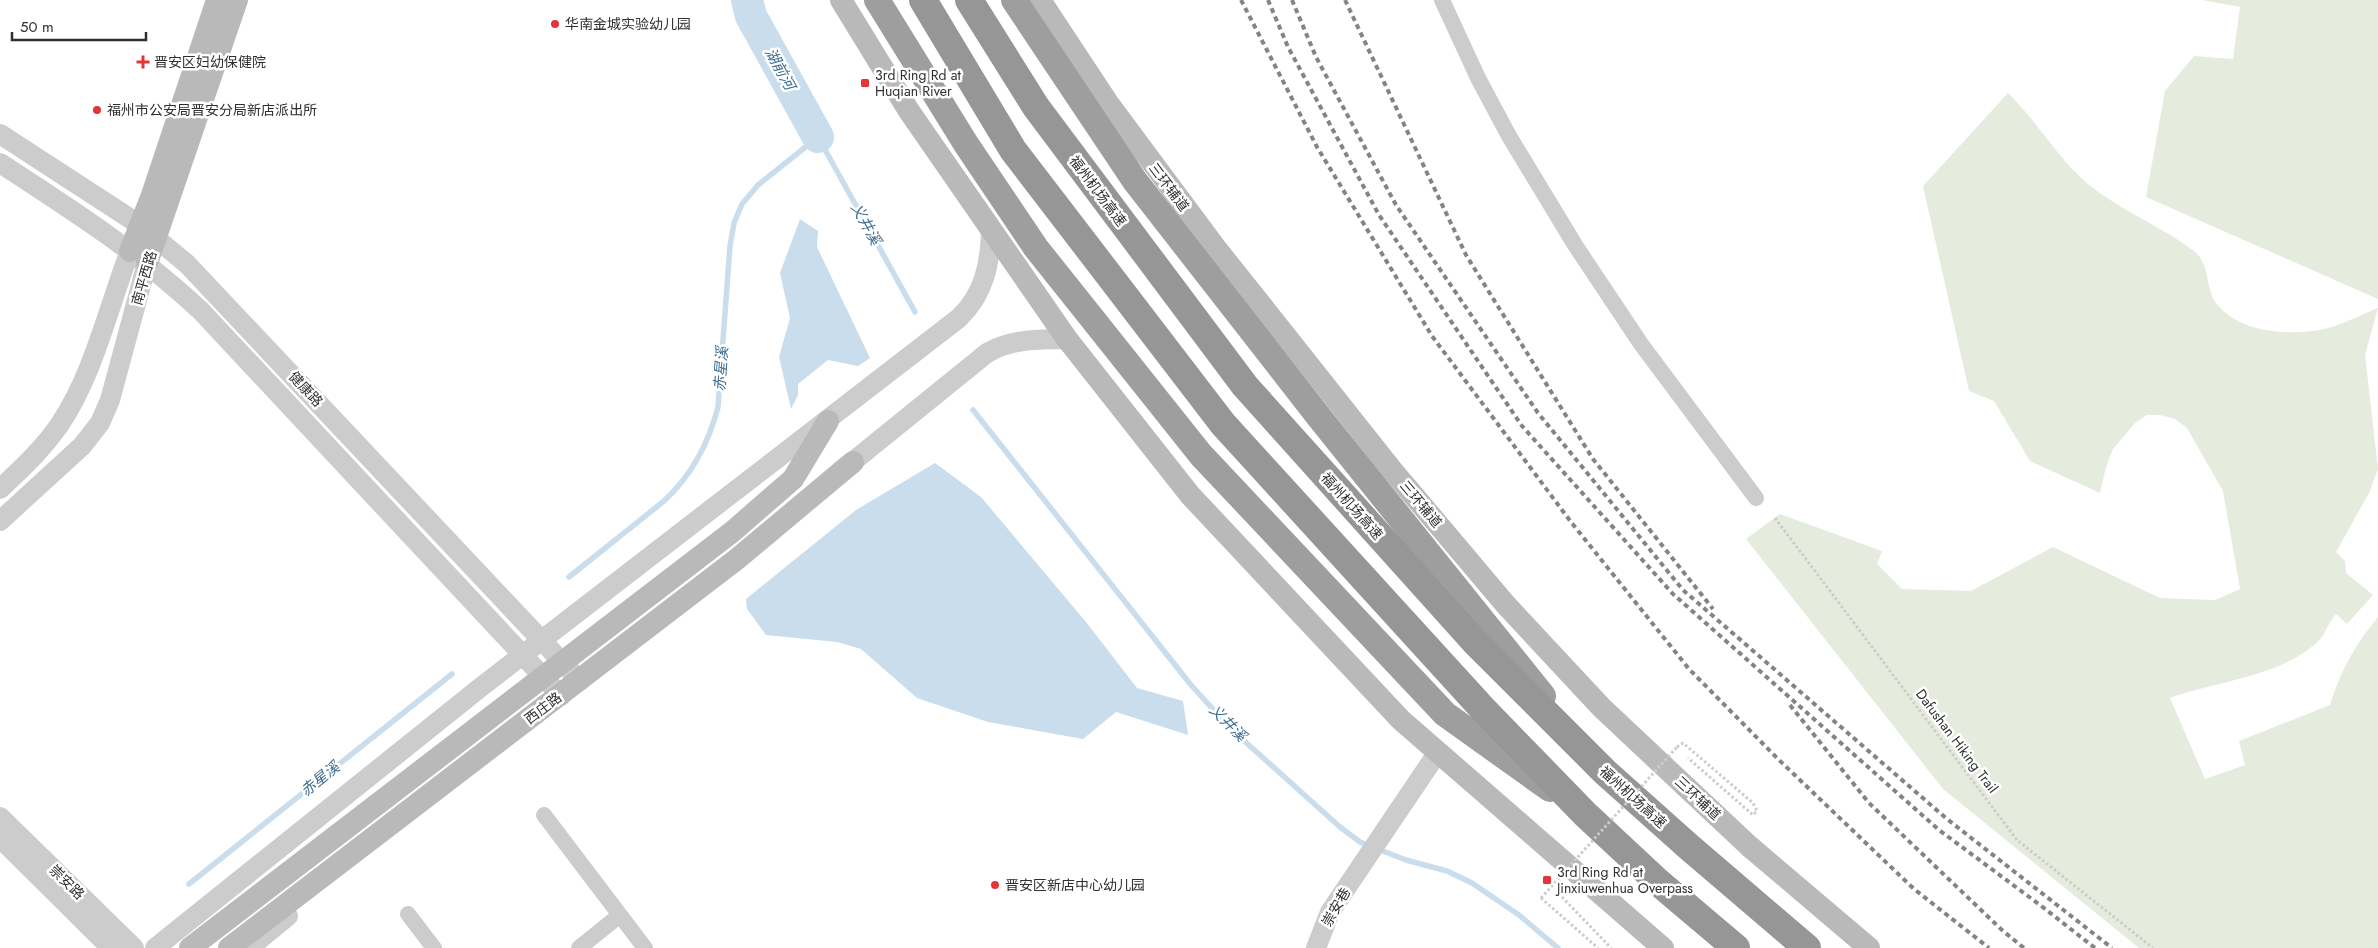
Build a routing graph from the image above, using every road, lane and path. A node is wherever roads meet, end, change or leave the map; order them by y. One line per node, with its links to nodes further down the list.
1 (216, 0): 12 (main road, 南平西路)
2 (237, 0): 12 (main road, 南平西路)
3 (840, 0): 13 (main road)
4 (877, 0): 30 (highway)
5 (923, 0): 30 (highway)
6 (969, 0): 28 (highway, 福州机场高速)
7 (1014, 0): 28 (highway)
8 (1040, 0): 51 (main road, 三环辅道)
9 (1442, 0): 19 (street)
10 (0, 134): 12 (street, 健康路)
11 (0, 163): 14 (street, 健康路)
12 (148, 231): 14 (main road, 南平西路); 22 (street, 健康路)
13 (991, 231): 15 (main road); 16 (street)
14 (139, 257): 18 (street, 南平西路); 21 (street, 南平西路); 23 (street, 健康路)
15 (1067, 339): 17 (street); 26 (main road)
16 (828, 421): 22 (street); 39 (main road, bridge)
17 (853, 462): 24 (street); 40 (main road, 西庄路, bridge)
18 (0, 489)
19 (1756, 498)
20 (1775, 518): 52 (path, Dafushan Hiking Trail)
21 (0, 521)
22 (542, 641): 23 (street); 24 (street, 健康路)
23 (523, 655): 25 (street, 健康路); 38 (street)
24 (580, 681): 25 (street)
25 (561, 696): 41 (street)
26 (1438, 752): 45 (street, 崇安巷); 48 (main road)
27 (1688, 758): 46 (path, bridge)
28 (1605, 772): 50 (highway, 福州机场高速)
29 (544, 814): 35 (street)
30 (1585, 814): 49 (highway)
31 (0, 817): 37 (street, 崇安路)
32 (0, 838): 36 (street, 崇安路)
33 (1562, 897): 47 (path)
34 (408, 914): 42 (street)
35 (620, 915): 43 (street); 44 (street)
36 (111, 948)
37 (134, 948)
38 (155, 948)
39 (190, 948)
40 (229, 948)
41 (248, 948)
42 (434, 948)
43 (578, 948)
44 (645, 948)
45 (1316, 948)
46 (1598, 948)
47 (1611, 948)
48 (1663, 948)
49 (1736, 948)
50 (1807, 948)
51 (1869, 948)
52 (2153, 948)

